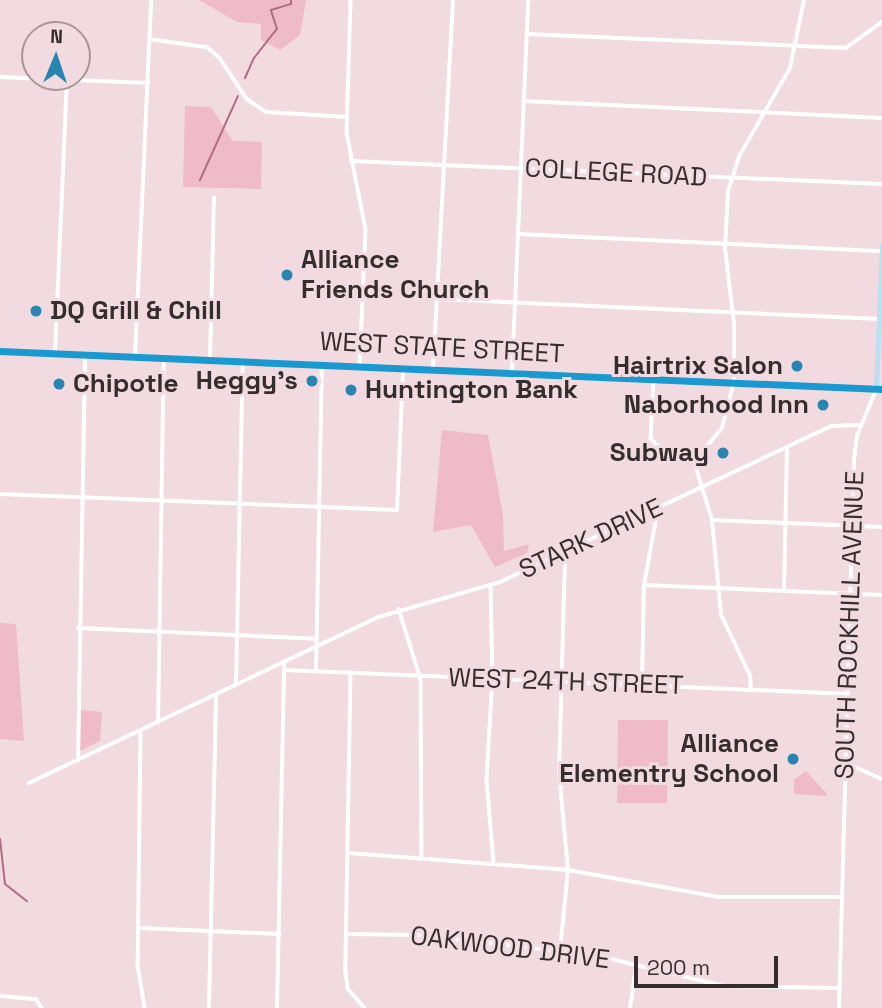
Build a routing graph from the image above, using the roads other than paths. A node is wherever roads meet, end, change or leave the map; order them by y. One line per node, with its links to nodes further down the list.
1 (151, 0): 8 (street)
2 (351, 0): 17 (street)
3 (453, 0): 20 (street)
4 (528, 0): 7 (street)
5 (804, 0): 9 (street)
6 (882, 22): 9 (street)
7 (526, 34): 9 (street); 15 (street)
8 (149, 40): 13 (street); 17 (street)
9 (797, 46): 16 (street)
10 (0, 77): 11 (street)
11 (21, 78)
12 (91, 81): 13 (street)
13 (148, 83): 36 (street)
14 (67, 91): 34 (street)
15 (523, 102): 16 (street); 21 (street)
16 (765, 113): 18 (street); 22 (street)
17 (346, 117): 19 (street)
18 (882, 118)
19 (351, 162): 20 (street, COLLEGE ROAD); 41 (street)
20 (446, 165): 21 (street, COLLEGE ROAD); 29 (street)
21 (521, 169): 22 (street, COLLEGE ROAD); 25 (street)
22 (732, 178): 23 (street, COLLEGE ROAD); 26 (street)
23 (882, 184)
24 (214, 198): 38 (street)
25 (518, 234): 26 (street); 30 (street)
26 (725, 244): 28 (street); 31 (street)
27 (882, 245): 28 (street, SOUTH ROCKHILL AVENUE)
28 (882, 251): 32 (street, SOUTH ROCKHILL AVENUE)
29 (439, 299): 30 (street); 43 (street)
30 (515, 302): 31 (street); 44 (street)
31 (733, 312): 32 (street); 46 (street)
32 (881, 319): 47 (street, SOUTH ROCKHILL AVENUE)
33 (0, 351): 34 (highway, WEST STATE STREET)
34 (55, 353): 35 (highway, WEST STATE STREET)
35 (85, 354): 36 (highway, WEST STATE STREET); 53 (street)
36 (135, 356): 37 (highway, WEST STATE STREET)
37 (164, 358): 38 (highway, WEST STATE STREET); 54 (street)
38 (210, 359): 39 (highway, WEST STATE STREET)
39 (243, 361): 40 (highway, WEST STATE STREET); 55 (street)
40 (322, 364): 41 (highway, WEST STATE STREET); 56 (street)
41 (360, 365): 42 (highway, WEST STATE STREET)
42 (403, 368): 43 (highway, WEST STATE STREET); 56 (street)
43 (433, 369): 44 (highway, WEST STATE STREET)
44 (512, 372): 45 (highway, WEST STATE STREET)
45 (654, 379): 46 (highway, WEST STATE STREET); 50 (street)
46 (734, 382): 47 (highway, WEST STATE STREET); 50 (street)
47 (879, 388): 48 (street, SOUTH ROCKHILL AVENUE)
48 (861, 425): 49 (street, STARK DRIVE); 60 (street, SOUTH ROCKHILL AVENUE)
49 (787, 447): 51 (street, STARK DRIVE); 59 (street)
50 (695, 458): 51 (street)
51 (703, 487): 57 (street, STARK DRIVE); 58 (street)
52 (0, 494): 53 (street)
53 (81, 498): 54 (street); 70 (street)
54 (161, 501): 55 (street); 71 (street)
55 (240, 504): 56 (street); 72 (street)
56 (320, 507): 73 (street)
57 (658, 508): 62 (street, STARK DRIVE); 64 (street)
58 (712, 520): 59 (street); 65 (street)
59 (786, 523): 60 (street); 66 (street)
60 (852, 526): 61 (street); 67 (street, SOUTH ROCKHILL AVENUE)
61 (882, 527)
62 (565, 552): 63 (street, STARK DRIVE); 81 (street)
63 (491, 585): 69 (street, STARK DRIVE); 80 (street)
64 (644, 585): 65 (street); 83 (street)
65 (716, 588): 66 (street); 84 (street)
66 (784, 591): 67 (street)
67 (850, 594): 68 (street); 85 (street, SOUTH ROCKHILL AVENUE)
68 (882, 595)
69 (399, 609): 74 (street, STARK DRIVE); 79 (street)
70 (78, 628): 71 (street); 89 (street)
71 (158, 632): 72 (street); 87 (street)
72 (237, 635): 73 (street); 82 (street)
73 (317, 639): 74 (street)
74 (317, 647): 75 (street, STARK DRIVE); 77 (street)
75 (284, 663): 76 (street); 82 (street, STARK DRIVE)
76 (285, 670): 77 (street, WEST 24TH STREET); 100 (street)
77 (316, 671): 78 (street, WEST 24TH STREET)
78 (351, 673): 79 (street, WEST 24TH STREET); 93 (street)
79 (420, 675): 80 (street, WEST 24TH STREET); 94 (street)
80 (493, 678): 81 (street, WEST 24TH STREET); 95 (street)
81 (561, 681): 83 (street, WEST 24TH STREET); 96 (street)
82 (236, 685): 86 (street, STARK DRIVE)
83 (642, 685): 84 (street, WEST 24TH STREET)
84 (751, 690): 85 (street, WEST 24TH STREET)
85 (848, 694): 90 (street, SOUTH ROCKHILL AVENUE)
86 (216, 695): 87 (street, STARK DRIVE); 99 (street)
87 (158, 723): 88 (street, STARK DRIVE)
88 (141, 731): 89 (street, STARK DRIVE); 98 (street)
89 (78, 762): 92 (street, STARK DRIVE)
90 (846, 763): 91 (street); 97 (street, SOUTH ROCKHILL AVENUE)
91 (882, 779)
92 (29, 783)
93 (349, 853): 94 (street); 101 (street)
94 (422, 856): 95 (street)
95 (494, 863): 96 (street)
96 (568, 870): 97 (street); 102 (street)
97 (842, 897): 104 (street, SOUTH ROCKHILL AVENUE)
98 (139, 928): 99 (street); 107 (street)
99 (211, 931): 100 (street); 108 (street)
100 (280, 934): 109 (street)
101 (347, 934): 102 (street, OAKWOOD DRIVE); 110 (street)
102 (560, 951): 103 (street, OAKWOOD DRIVE)
103 (636, 966): 104 (street, OAKWOOD DRIVE); 111 (street)
104 (838, 988): 112 (street, SOUTH ROCKHILL AVENUE)
105 (0, 996): 106 (street)
106 (42, 1008)
107 (145, 1008)
108 (209, 1008)
109 (277, 1008)
110 (365, 1008)
111 (630, 1008)
112 (839, 1008)

